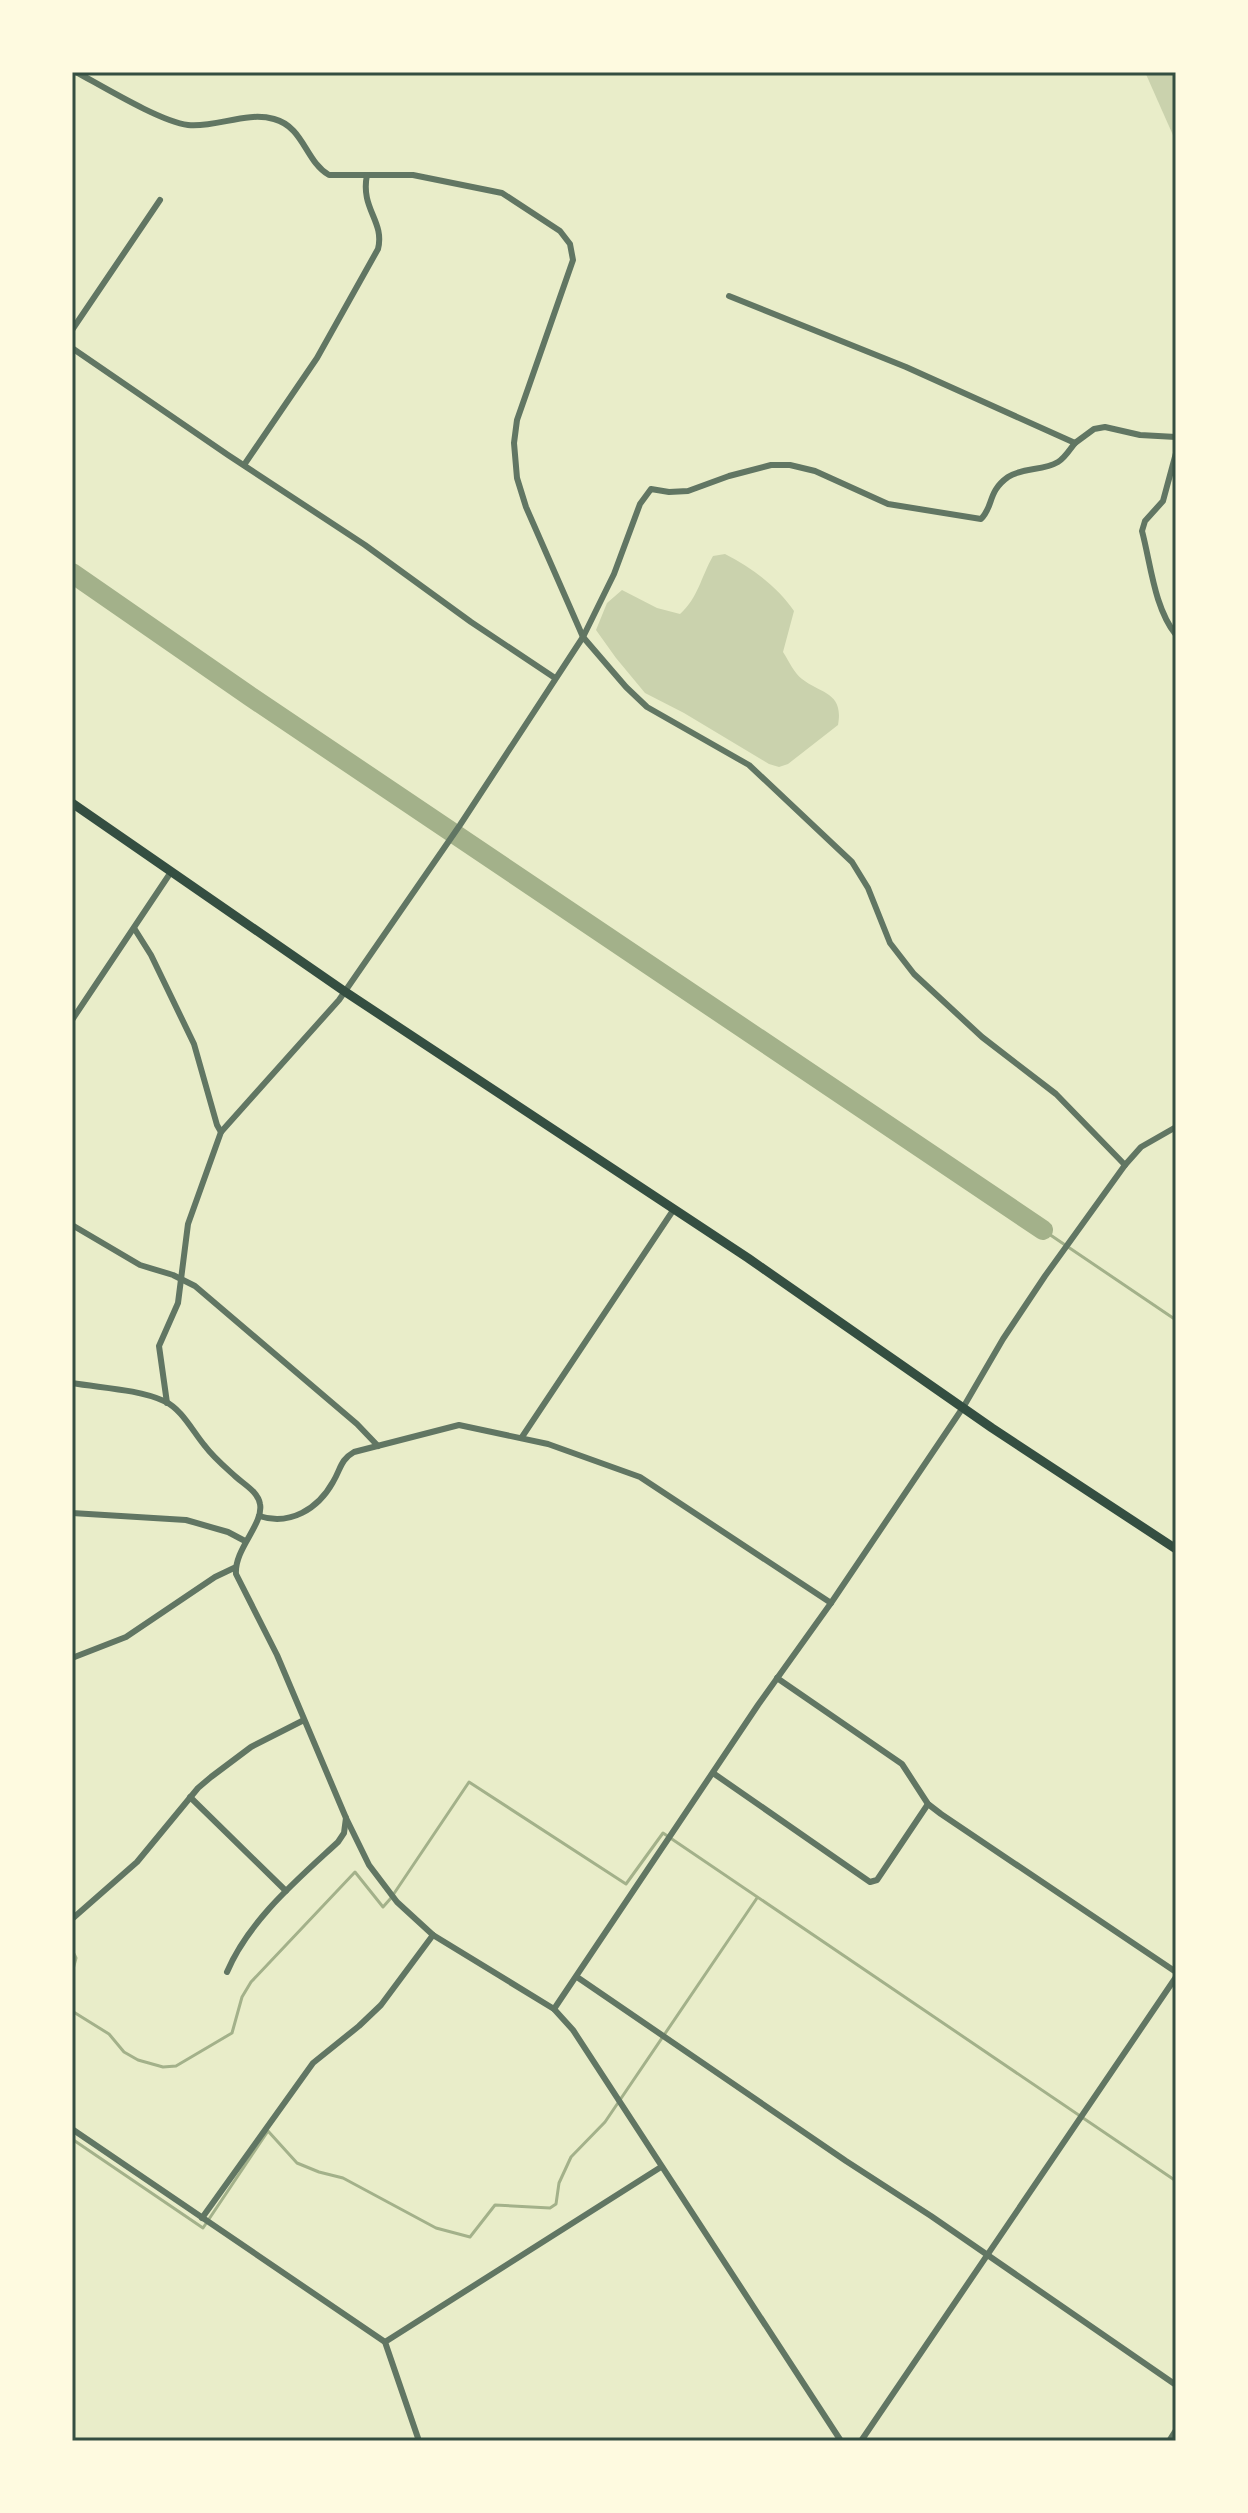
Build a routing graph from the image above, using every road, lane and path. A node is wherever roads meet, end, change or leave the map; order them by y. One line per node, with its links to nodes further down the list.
1 (76, 72): 2 (street)
2 (367, 175): 10 (street); 12 (street)
3 (160, 200): 5 (street)
4 (729, 296): 8 (street)
5 (72, 330)
6 (72, 348): 10 (street)
7 (1176, 437): 8 (street)
8 (1075, 443): 12 (street)
9 (1176, 453): 11 (street)
10 (244, 465): 13 (street)
11 (1176, 635)
12 (583, 637): 13 (street); 21 (street)
13 (555, 678): 17 (street)
14 (72, 803): 15 (main road)
15 (171, 872): 16 (street); 17 (main road)
16 (134, 928): 18 (street); 20 (street)
17 (344, 991): 20 (street); 22 (main road)
18 (72, 1020)
19 (1176, 1127): 21 (street)
20 (221, 1132): 24 (street)
21 (1125, 1165): 27 (street)
22 (674, 1209): 27 (main road); 28 (street)
23 (72, 1225): 24 (street)
24 (180, 1278): 26 (street); 29 (street)
25 (72, 1383): 26 (street)
26 (167, 1403): 31 (street)
27 (964, 1406): 33 (main road); 35 (street)
28 (522, 1437): 29 (street); 35 (street)
29 (378, 1446): 31 (street)
30 (72, 1513): 32 (street)
31 (259, 1516): 32 (street)
32 (245, 1541): 34 (street)
33 (1176, 1549)
34 (236, 1567): 36 (street); 38 (street)
35 (831, 1603): 37 (street)
36 (72, 1658)
37 (777, 1678): 39 (street); 41 (street)
38 (304, 1720): 40 (street); 42 (street)
39 (713, 1773): 41 (street); 48 (street)
40 (190, 1797): 43 (street); 44 (street)
41 (928, 1804): 47 (street)
42 (346, 1818): 43 (street); 45 (street)
43 (286, 1891): 46 (street)
44 (72, 1919)
45 (433, 1935): 49 (street); 52 (street)
46 (227, 1972)
47 (1176, 1974): 53 (street)
48 (577, 1977): 49 (street); 53 (street)
49 (554, 2009): 51 (street)
50 (72, 2129): 52 (street)
51 (661, 2167): 54 (street); 58 (street)
52 (202, 2218): 54 (street)
53 (986, 2255): 55 (street); 59 (street)
54 (385, 2342): 57 (street)
55 (1176, 2385)
56 (1176, 2430): 60 (street)
57 (419, 2441)
58 (841, 2441)
59 (861, 2441)
60 (1169, 2441)

